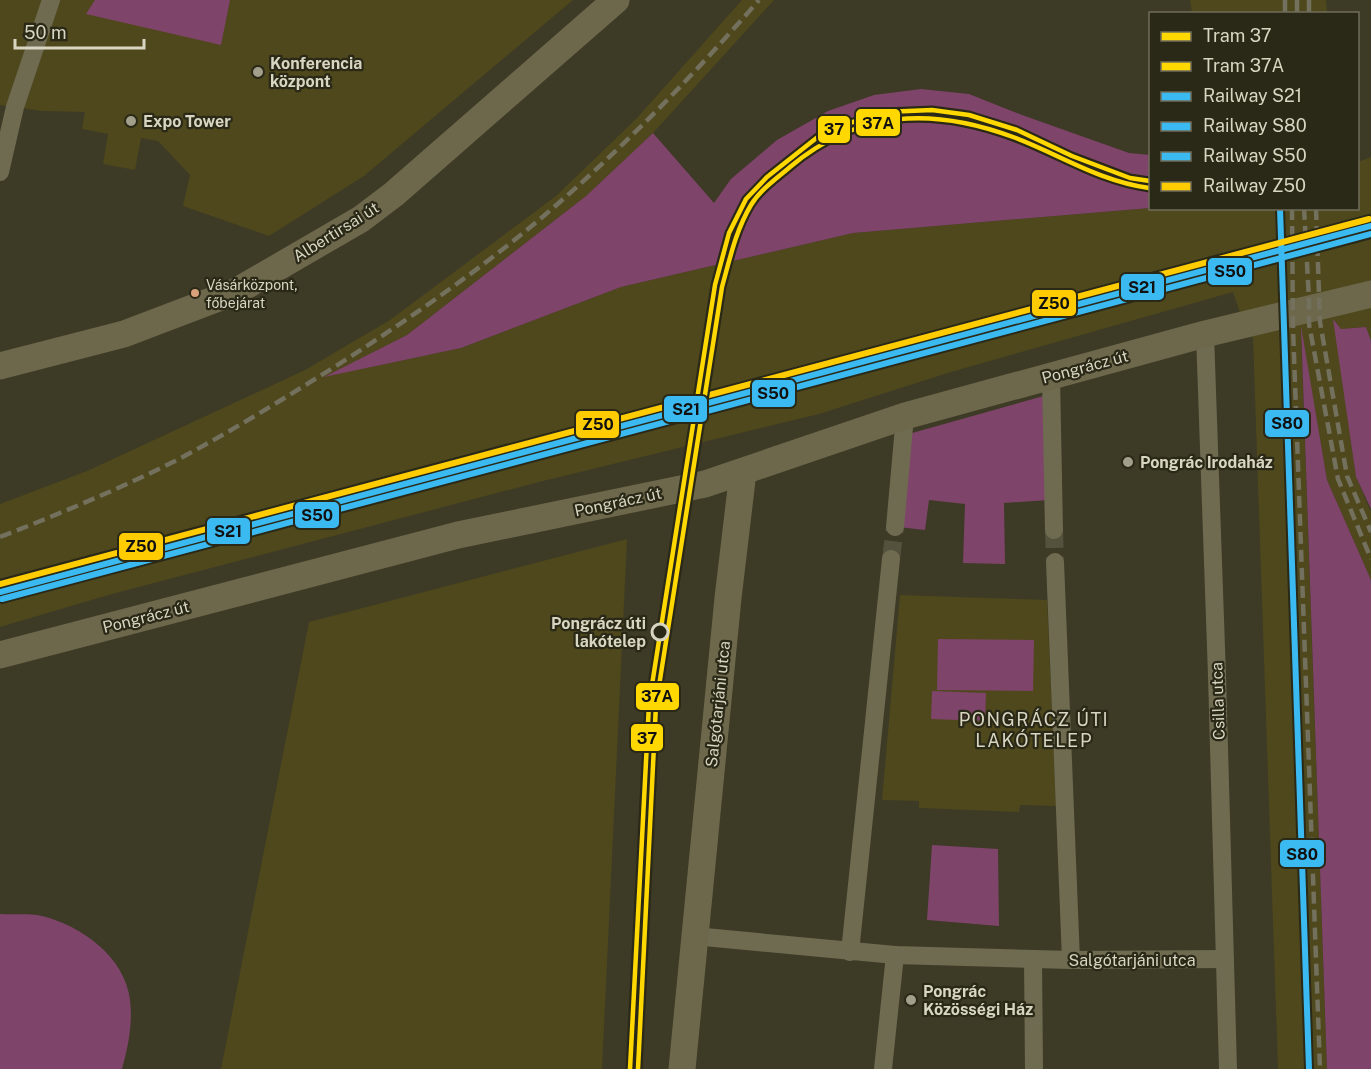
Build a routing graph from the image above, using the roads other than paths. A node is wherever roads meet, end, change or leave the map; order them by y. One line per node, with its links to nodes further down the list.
1 (51, 0): 3 (street)
2 (616, 0): 6 (street, Albertirsai út)
3 (0, 172)
4 (1370, 299): 5 (street, Pongrácz út)
5 (1205, 334): 7 (street, Pongrácz út); 19 (street, Csilla utca)
6 (0, 366)
7 (1051, 376): 8 (street, Pongrácz út); 11 (street)
8 (905, 416): 9 (street, Pongrácz út); 10 (street)
9 (743, 472): 14 (street, Pongrácz út); 15 (street, Salgótarjáni utca)
10 (895, 527)
11 (1054, 530)
12 (891, 561): 16 (street)
13 (1055, 562): 20 (street)
14 (0, 656)
15 (694, 936): 16 (street, Salgótarjáni utca); 21 (street, Salgótarjáni utca)
16 (850, 952): 17 (street, Salgótarjáni utca)
17 (895, 955): 18 (street, Salgótarjáni utca); 22 (street)
18 (1033, 959): 20 (street, Salgótarjáni utca); 23 (street)
19 (1225, 959): 20 (street, Salgótarjáni utca); 24 (street, Csilla utca)
20 (1071, 960)
21 (682, 1069)
22 (883, 1069)
23 (1034, 1069)
24 (1228, 1069)

